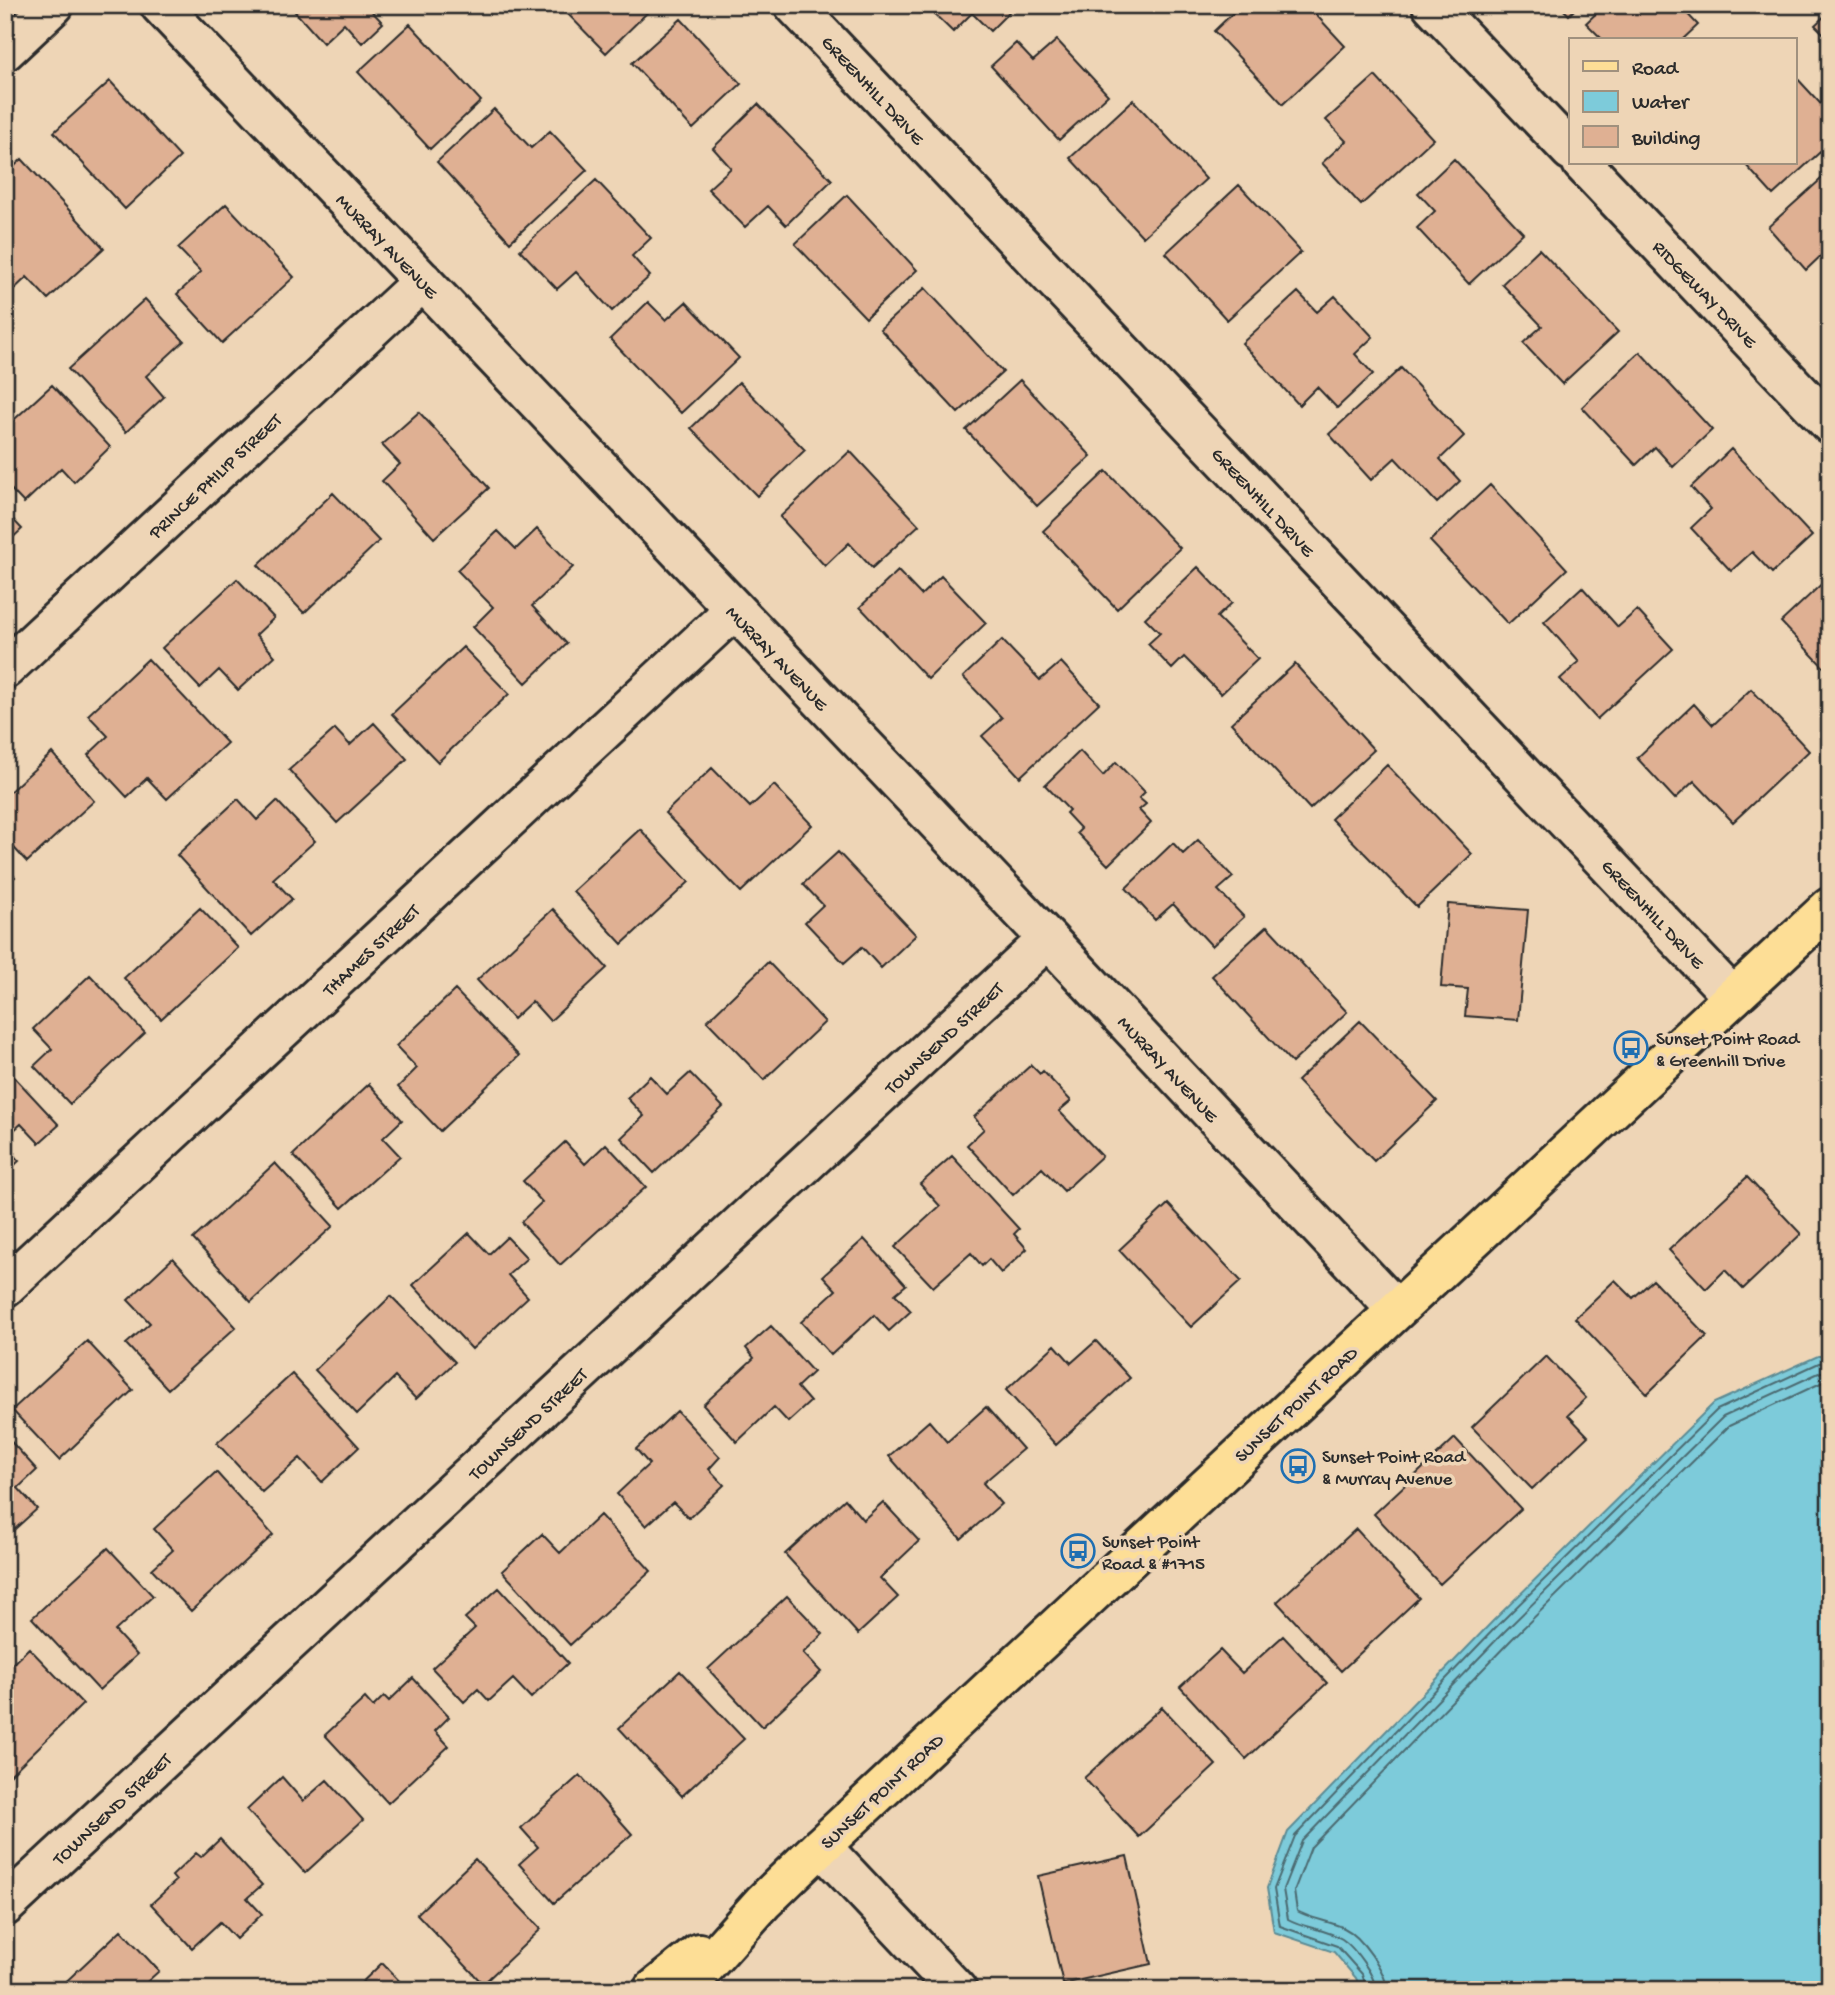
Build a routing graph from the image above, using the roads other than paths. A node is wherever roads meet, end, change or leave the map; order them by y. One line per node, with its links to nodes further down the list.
1 (54, 5): 5 (street)
2 (160, 5): 8 (street, MURRAY AVENUE)
3 (794, 5): 14 (street, GREENHILL DRIVE)
4 (1432, 5): 6 (street)
5 (5, 51)
6 (1569, 149)
7 (1583, 164): 9 (street, RIDGEWAY DRIVE)
8 (423, 281): 10 (street, MURRAY AVENUE); 11 (street, PRINCE PHILIP STREET)
9 (1830, 424)
10 (734, 610): 13 (street, MURRAY AVENUE); 15 (street, THAMES STREET)
11 (5, 669)
12 (1830, 907): 14 (main road, SUNSET POINT ROAD)
13 (1048, 940): 16 (street, MURRAY AVENUE); 19 (street, TOWNSEND STREET)
14 (1733, 997): 16 (main road, SUNSET POINT ROAD)
15 (5, 1287)
16 (1396, 1309): 17 (main road, SUNSET POINT ROAD)
17 (821, 1846): 18 (main road, SUNSET POINT ROAD); 22 (street)
18 (763, 1902): 20 (main road, SUNSET POINT ROAD); 21 (main road, SUNSET POINT ROAD)
19 (5, 1906)
20 (653, 1990)
21 (684, 1990)
22 (957, 1990)

